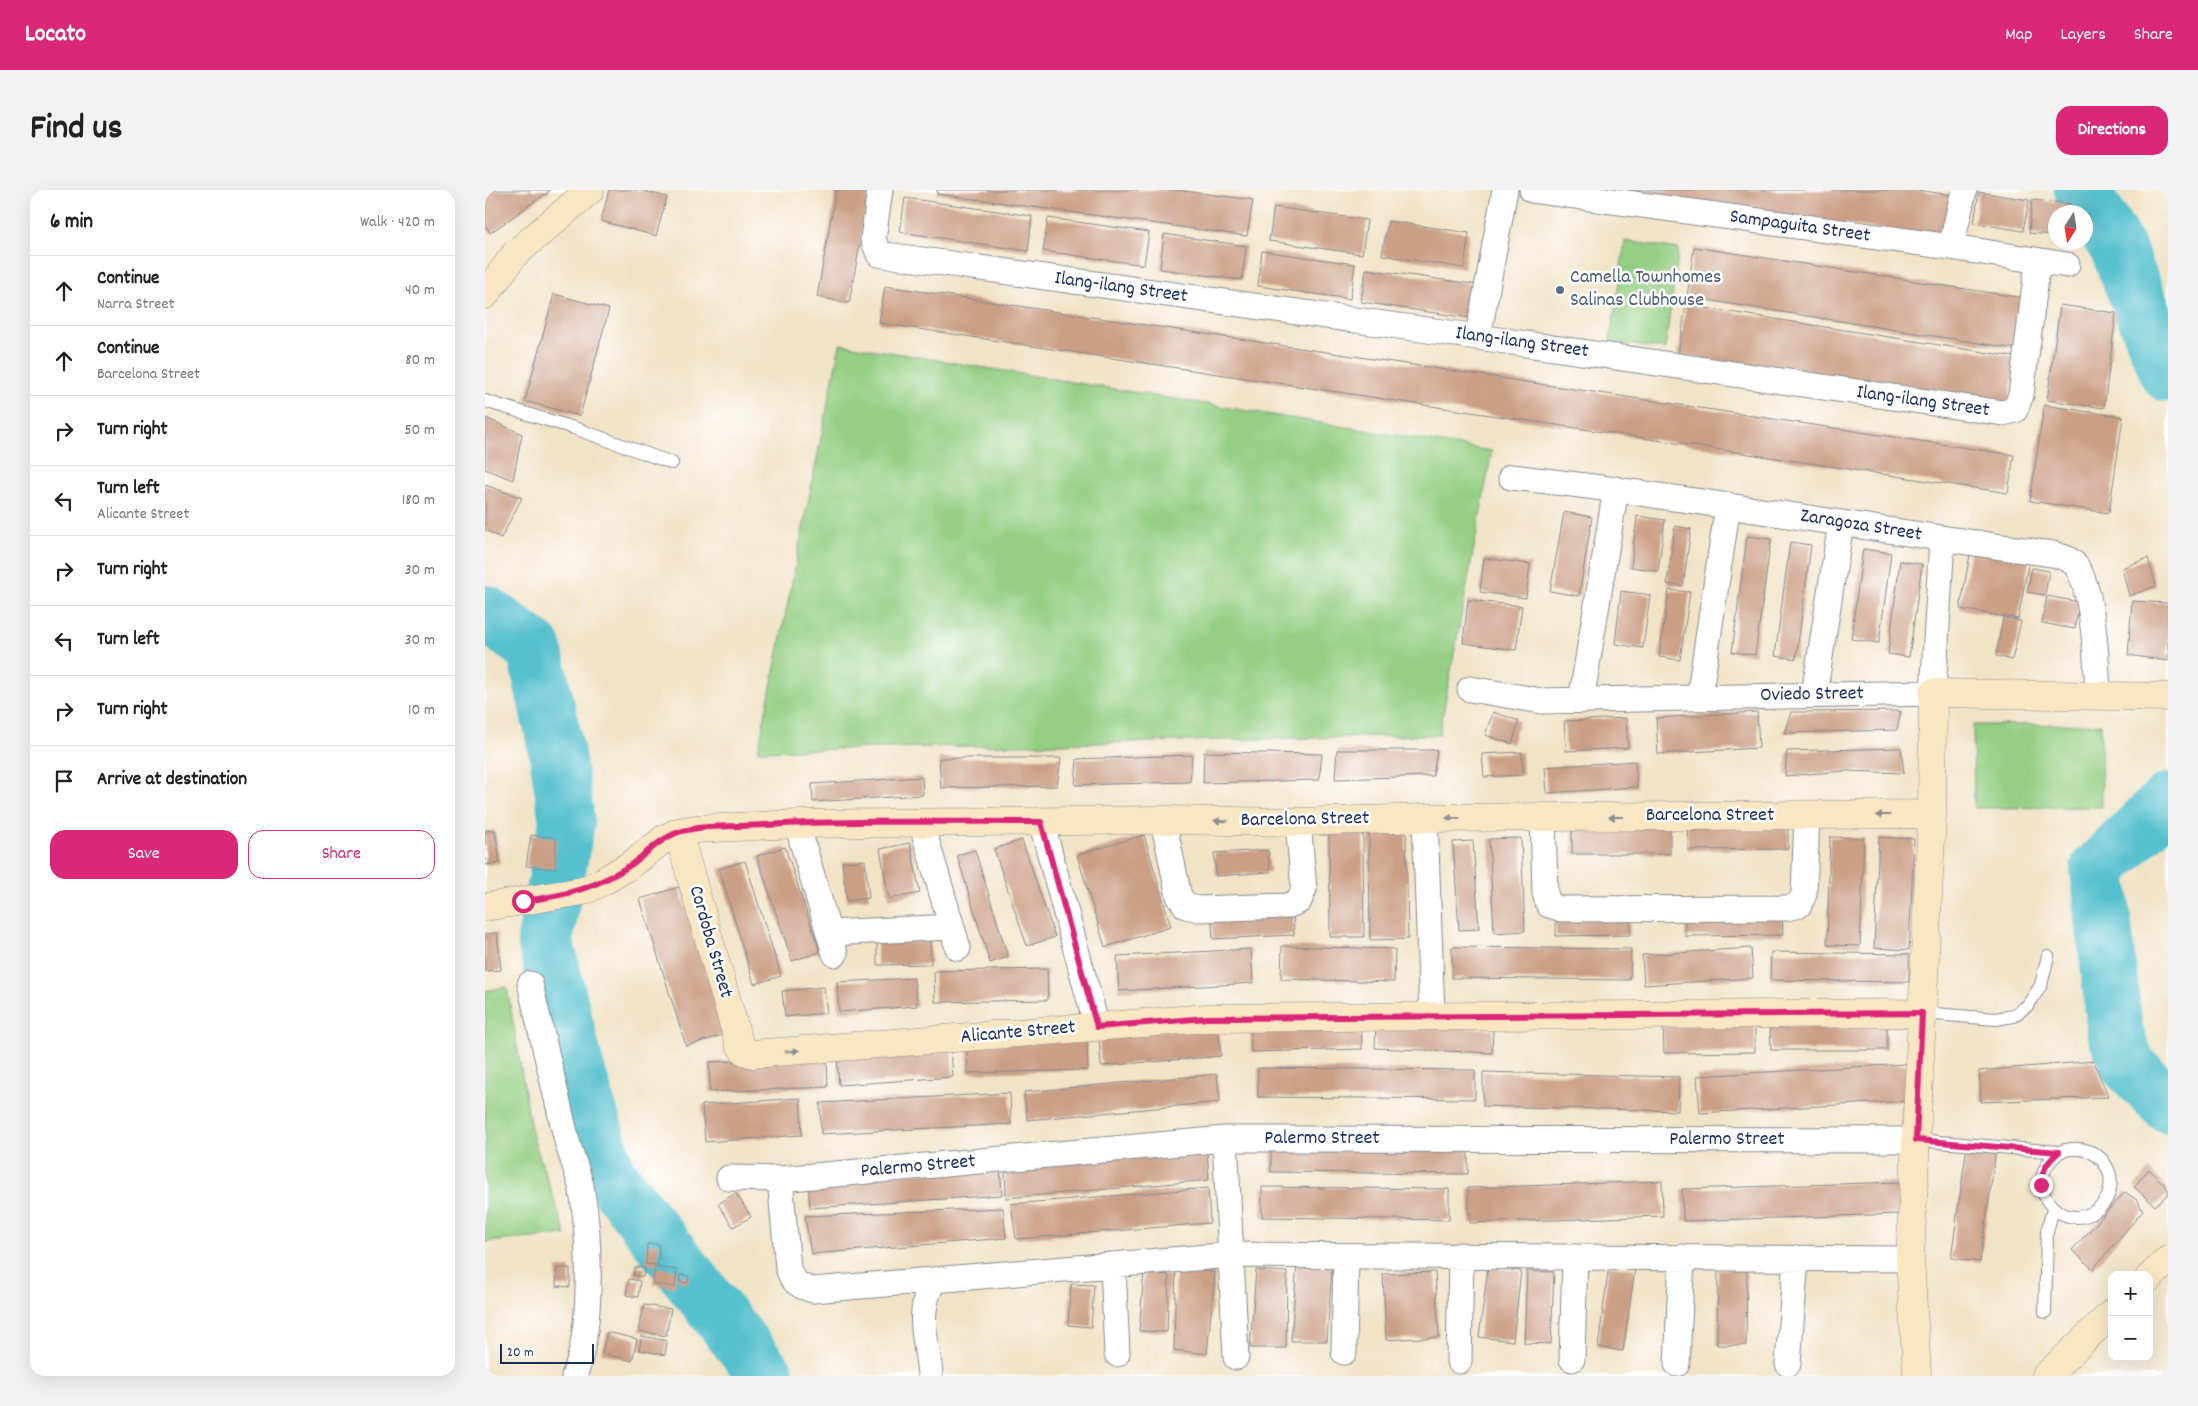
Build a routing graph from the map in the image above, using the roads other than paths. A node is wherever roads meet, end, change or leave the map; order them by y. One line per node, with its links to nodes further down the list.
1 (589, 190): 9 (street)
2 (880, 190): 10 (street, Ilang-ilang Street)
3 (1505, 190): 10 (street)
4 (1532, 190): 6 (street, Sampaguita Street)
5 (1964, 190): 6 (street)
6 (1951, 247): 7 (street, Sampaguita Street)
7 (2038, 261): 8 (street, Sampaguita Street); 10 (street, Ilang-ilang Street)
8 (2067, 266)
9 (485, 295)
10 (1478, 337)
11 (485, 401): 12 (lane)
12 (673, 463)
13 (1511, 477): 14 (street, Zaragoza Street)
14 (1616, 489): 15 (street, Zaragoza Street); 24 (street)
15 (1728, 505): 16 (street, Zaragoza Street); 22 (street)
16 (1841, 522): 17 (street, Zaragoza Street); 20 (street)
17 (1941, 539): 19 (street); 21 (street, Zaragoza Street)
18 (1470, 689): 24 (street, Oviedo Street)
19 (1933, 693): 20 (street, Oviedo Street); 21 (street, Oviedo Street); 25 (street)
20 (1815, 695): 22 (street, Oviedo Street)
21 (2098, 696): 23 (street, Oviedo Street)
22 (1699, 698): 24 (street, Oviedo Street)
23 (2161, 698)
24 (1581, 701)
25 (1932, 814): 26 (street, Barcelona Street, one-way to 26); 38 (street)
26 (1807, 815): 28 (street, Barcelona Street, one-way to 28); 28 (street)
27 (1425, 818): 28 (street, Barcelona Street, one-way to 27); 32 (street, Barcelona Street); 39 (street)
28 (1543, 818)
29 (1163, 820): 31 (street, Barcelona Street); 32 (street, Barcelona Street, one-way to 29); 32 (street)
30 (921, 822): 31 (street, Barcelona Street); 33 (street, Barcelona Street); 33 (street)
31 (1041, 822): 40 (street)
32 (1298, 822)
33 (797, 824): 34 (street, Barcelona Street)
34 (678, 832): 35 (street); 41 (street, Cordoba Street)
35 (485, 907)
36 (2048, 956): 38 (lane)
37 (530, 984): 67 (street)
38 (1922, 1013): 39 (street, Alicante Street); 43 (street)
39 (1433, 1016): 40 (street, Alicante Street)
40 (1097, 1027): 41 (street, Alicante Street, one-way to 40)
41 (744, 1050)
42 (1225, 1139): 43 (street, Palermo Street); 46 (street, Palermo Street); 48 (street)
43 (1916, 1140): 44 (lane); 54 (street)
44 (2059, 1152): 47 (lane); 47 (lane)
45 (729, 1178): 46 (street, Palermo Street)
46 (780, 1179): 56 (street)
47 (2053, 1209): 57 (lane)
48 (1231, 1255): 50 (street); 55 (street); 61 (street)
49 (1461, 1255): 50 (street); 51 (street); 63 (street)
50 (1346, 1257): 59 (street)
51 (1575, 1257): 52 (street); 62 (street)
52 (1681, 1257): 53 (street); 64 (street)
53 (1796, 1258): 54 (street); 65 (street)
54 (1910, 1259): 66 (street)
55 (1113, 1266): 56 (street); 60 (street)
56 (933, 1281): 68 (street)
57 (2045, 1312)
58 (2110, 1316): 69 (street)
59 (1343, 1352)
60 (1117, 1354)
61 (1236, 1357)
62 (1572, 1359)
63 (1459, 1361)
64 (1677, 1364)
65 (1789, 1364)
66 (1919, 1375)
67 (574, 1376)
68 (930, 1376)
69 (2046, 1376)

